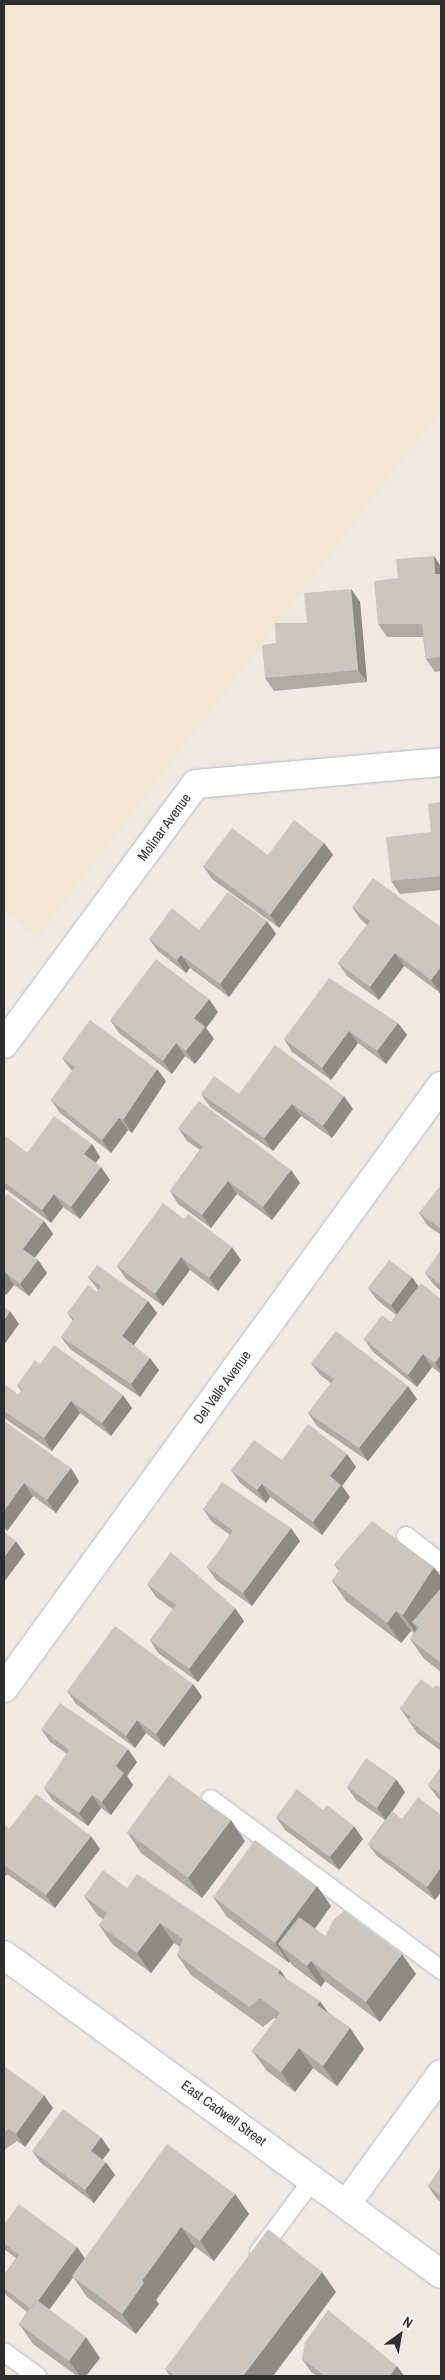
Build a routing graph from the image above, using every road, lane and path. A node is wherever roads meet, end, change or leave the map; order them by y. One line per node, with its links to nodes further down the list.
1 (441, 762): 2 (street, Molinar Avenue)
2 (4, 1044)
3 (441, 1086): 6 (street, Del Valle Avenue)
4 (406, 1536): 5 (lane)
5 (441, 1563)
6 (4, 1688)
7 (211, 1799): 9 (lane)
8 (4, 1955): 11 (street, East Cadwell Street)
9 (441, 1970)
10 (441, 2074): 12 (street)
11 (314, 2178): 12 (street, East Cadwell Street); 13 (lane)
12 (348, 2202): 14 (street, East Cadwell Street)
13 (249, 2265)
14 (441, 2274)
15 (4, 2352): 16 (lane)
16 (37, 2376)

